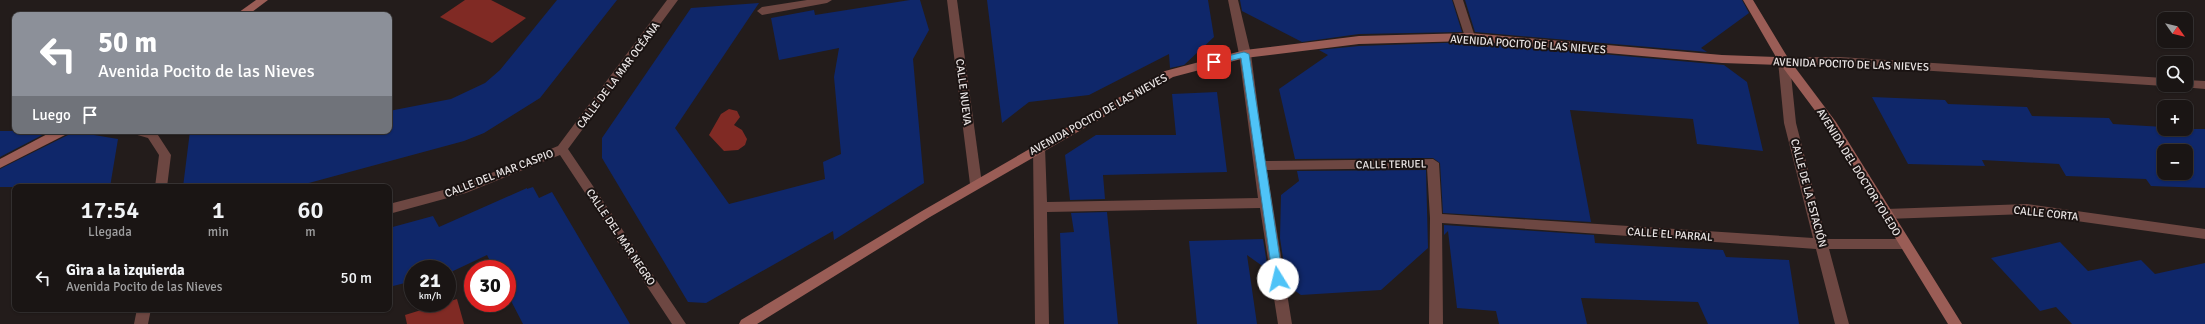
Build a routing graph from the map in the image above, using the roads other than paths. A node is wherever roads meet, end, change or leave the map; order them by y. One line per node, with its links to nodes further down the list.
1 (263, 0): 9 (street)
2 (673, 0): 19 (street, CALLE DE LA MAR OCÉANA)
3 (827, 0): 8 (street)
4 (952, 0): 23 (street, CALLE NUEVA)
5 (1232, 0): 11 (street)
6 (1458, 0): 10 (street)
7 (1748, 0): 12 (street, AVENIDA DEL DOCTOR TOLEDO)
8 (762, 11)
9 (245, 12)
10 (1470, 37): 11 (street, AVENIDA POCITO DE LAS NIEVES); 12 (street, AVENIDA POCITO DE LAS NIEVES)
11 (1244, 54): 18 (street, AVENIDA POCITO DE LAS NIEVES); 21 (street)
12 (1784, 61): 13 (street, AVENIDA POCITO DE LAS NIEVES); 27 (street, AVENIDA DEL DOCTOR TOLEDO); 30 (street, CALLE DE LA ESTACIÓN)
13 (2157, 82)
14 (2193, 84): 15 (street)
15 (2205, 85)
16 (57, 134): 20 (street)
17 (148, 134): 22 (street)
18 (1038, 148): 23 (street, AVENIDA POCITO DE LAS NIEVES); 25 (street)
19 (562, 149): 26 (street, CALLE DEL MAR CASPIO); 34 (street, CALLE DEL MAR NEGRO)
20 (0, 164)
21 (1261, 166): 24 (street); 28 (street, CALLE TERUEL)
22 (161, 184)
23 (976, 184): 35 (street, AVENIDA POCITO DE LAS NIEVES)
24 (1265, 203): 25 (street); 37 (street)
25 (1041, 207): 36 (street)
26 (392, 208)
27 (1886, 214): 29 (street, CALLE CORTA); 31 (street, AVENIDA DEL DOCTOR TOLEDO)
28 (1436, 218): 30 (street, CALLE EL PARRAL); 38 (street, CALLE TERUEL)
29 (2205, 234)
30 (1823, 244): 31 (street, CALLE EL PARRAL); 39 (street, CALLE DE LA ESTACIÓN)
31 (1904, 244): 40 (street, AVENIDA DEL DOCTOR TOLEDO)
32 (143, 312): 33 (street)
33 (141, 324)
34 (679, 324)
35 (746, 324)
36 (1042, 324)
37 (1285, 324)
38 (1436, 324)
39 (1842, 324)
40 (1955, 324)

